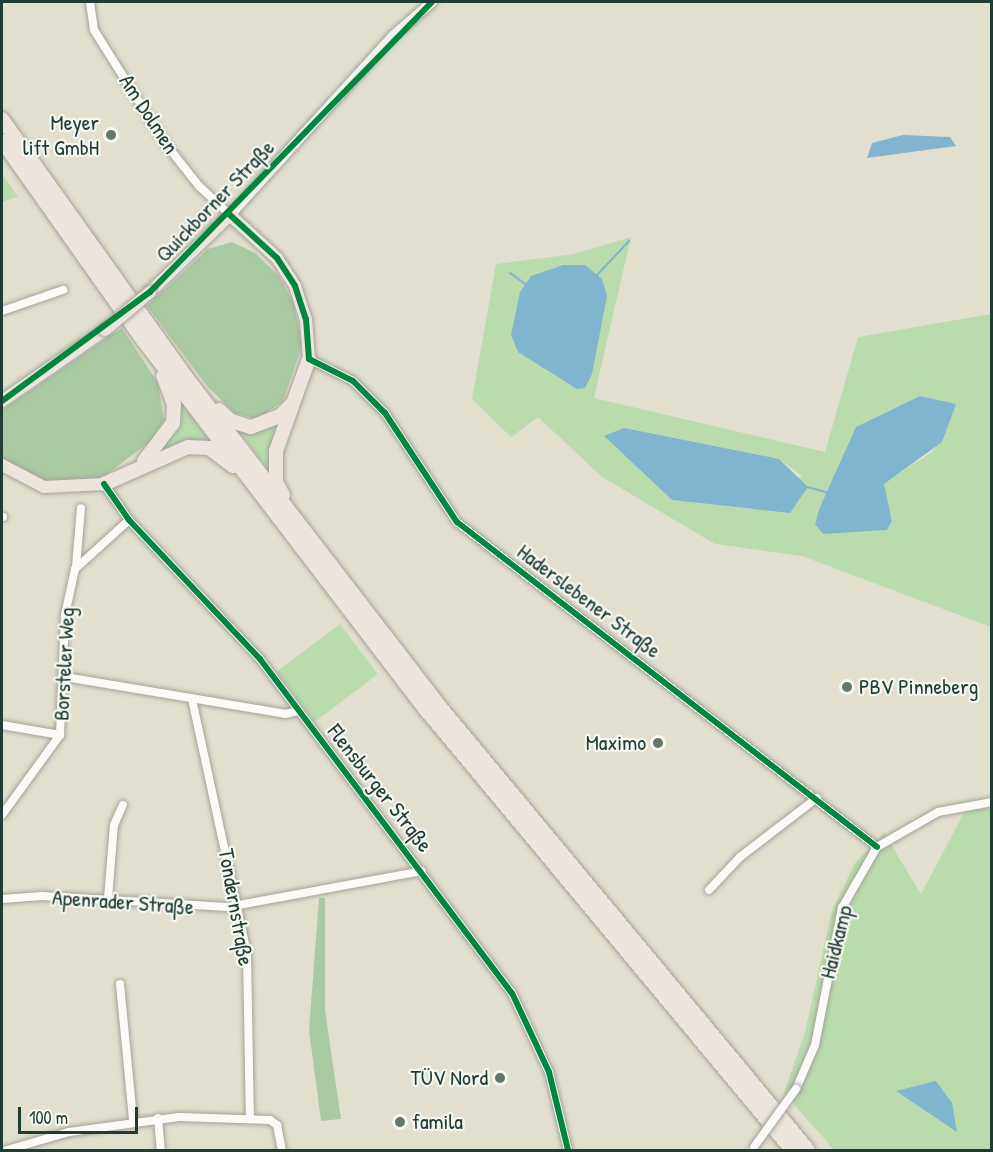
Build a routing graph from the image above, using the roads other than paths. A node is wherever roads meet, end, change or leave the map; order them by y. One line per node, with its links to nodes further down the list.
1 (90, 2): 5 (street, Am Dolmen)
2 (432, 2): 5 (main road, Quickborner Straße)
3 (2, 119): 10 (highway)
4 (2, 141): 8 (highway)
5 (230, 214): 9 (main road); 12 (main road, Quickborner Straße, bridge)
6 (63, 290): 7 (street)
7 (2, 311)
8 (143, 339): 14 (highway); 15 (highway)
9 (309, 359): 11 (highway); 26 (street, Haderslebener Straße)
10 (186, 377): 11 (highway); 19 (highway)
11 (297, 398): 19 (highway)
12 (2, 401)
13 (2, 465): 16 (main road)
14 (136, 468): 15 (highway); 16 (highway)
15 (244, 474): 45 (highway)
16 (104, 484): 18 (street, Flensburger Straße)
17 (81, 508): 20 (street, Borsteler Weg)
18 (129, 520): 20 (street); 23 (street, Flensburger Straße)
19 (308, 539): 46 (highway)
20 (76, 567): 21 (street, Borsteler Weg)
21 (65, 677): 22 (street); 25 (street, Borsteler Weg)
22 (192, 699): 23 (street); 35 (street, Tondernstraße)
23 (298, 711): 31 (street, Flensburger Straße)
24 (2, 726): 25 (street)
25 (60, 735): 29 (street, Borsteler Weg)
26 (817, 798): 30 (street, Haderslebener Straße); 32 (street)
27 (992, 802): 30 (street)
28 (123, 805): 34 (street)
29 (2, 815)
30 (877, 847): 40 (street, Haidkamp, bridge)
31 (422, 871): 35 (street, Apenrader Straße); 44 (street, Flensburger Straße)
32 (709, 890)
33 (2, 899): 34 (street, Apenrader Straße)
34 (108, 899): 35 (street, Apenrader Straße)
35 (238, 906): 38 (street, Tondernstraße)
36 (120, 984): 39 (street)
37 (158, 1118): 38 (street); 39 (street); 42 (street)
38 (250, 1119): 43 (street)
39 (133, 1120): 41 (street)
40 (752, 1149)
41 (7, 1150)
42 (161, 1150)
43 (282, 1150)
44 (568, 1150)
45 (792, 1150)
46 (808, 1150)

